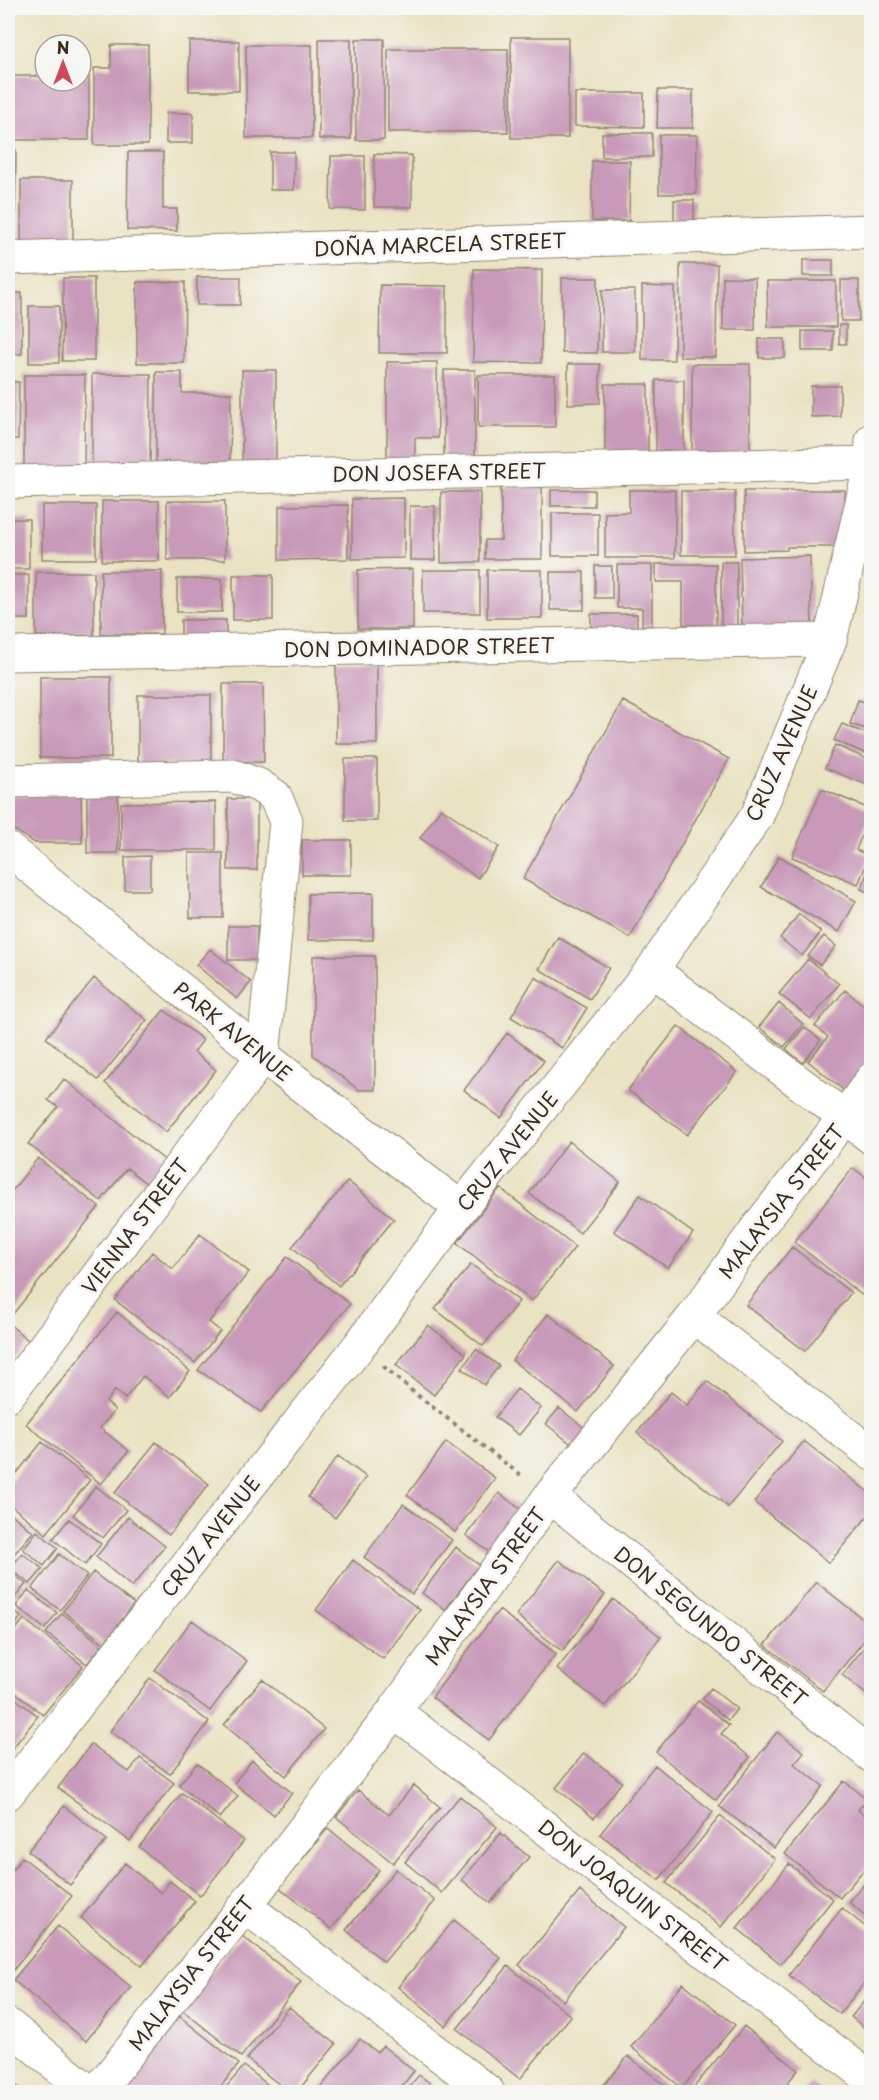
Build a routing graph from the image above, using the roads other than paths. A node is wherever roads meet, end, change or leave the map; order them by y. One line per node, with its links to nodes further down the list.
1 (872, 231): 2 (street, DOÑA MARCELA STREET)
2 (8, 258)
3 (872, 440): 4 (street, CRUZ AVENUE)
4 (871, 463): 5 (street, DON JOSEFA STREET); 6 (street, CRUZ AVENUE)
5 (8, 482)
6 (830, 640): 7 (street, DON DOMINADOR STREET); 10 (street, CRUZ AVENUE)
7 (8, 654)
8 (8, 781): 11 (street)
9 (8, 849): 11 (street, PARK AVENUE)
10 (652, 970): 13 (street); 15 (street, CRUZ AVENUE)
11 (263, 1056): 15 (street, PARK AVENUE); 17 (street, VIENNA STREET)
12 (872, 1079): 13 (street, MALAYSIA STREET)
13 (845, 1117): 14 (street); 16 (street, MALAYSIA STREET)
14 (872, 1138)
15 (461, 1208): 22 (street, CRUZ AVENUE)
16 (694, 1316): 18 (street); 19 (street, MALAYSIA STREET)
17 (8, 1395)
18 (872, 1454)
19 (550, 1496): 20 (street, MALAYSIA STREET); 21 (street, DON SEGUNDO STREET)
20 (394, 1711): 23 (street, MALAYSIA STREET); 25 (street, DON JOAQUIN STREET)
21 (872, 1756)
22 (8, 1793)
23 (245, 1906): 27 (street, MALAYSIA STREET); 28 (street)
24 (8, 2025): 26 (street)
25 (872, 2080)
26 (89, 2092)
27 (97, 2092)
28 (488, 2092)

